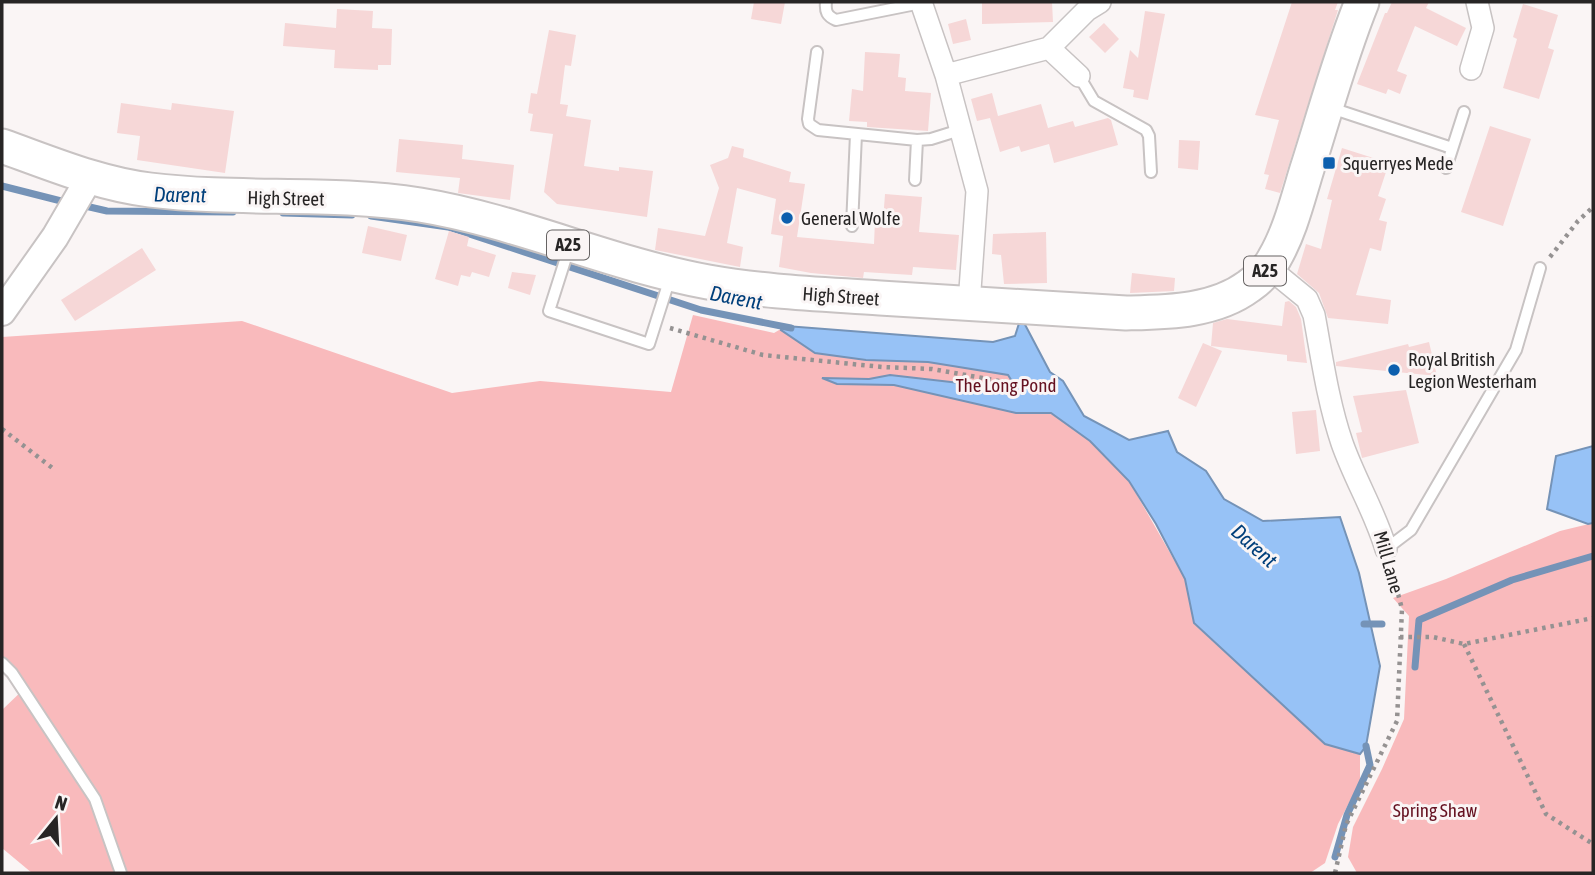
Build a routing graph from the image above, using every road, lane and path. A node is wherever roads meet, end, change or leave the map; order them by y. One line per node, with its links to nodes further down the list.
1 (826, 2): 5 (lane)
2 (1100, 2): 6 (street)
3 (1362, 2): 11 (main road, High Street / A25)
4 (1477, 2): 8 (street)
5 (921, 3): 9 (street)
6 (1049, 48): 9 (street); 10 (street)
7 (817, 52): 14 (lane)
8 (1471, 69)
9 (946, 75): 13 (street)
10 (1079, 76): 19 (lane)
11 (1326, 107): 17 (lane); 25 (main road, High Street / A25)
12 (1464, 112): 17 (lane)
13 (960, 131): 15 (lane); 28 (street)
14 (856, 134): 15 (lane); 23 (lane)
15 (917, 140): 20 (lane)
16 (2, 146): 21 (main road, A25)
17 (1452, 148): 18 (lane)
18 (1446, 168)
19 (1151, 172)
20 (915, 180)
21 (86, 183): 24 (main road, High Street / A25); 29 (street)
22 (1593, 207): 26 (path)
23 (852, 226)
24 (568, 252): 27 (main road, High Street / A25); 30 (lane)
25 (1268, 267): 28 (main road, High Street / A25); 34 (street, Mill Lane)
26 (1540, 268): 34 (lane)
27 (668, 282): 28 (main road, High Street / A25); 30 (lane)
28 (969, 304)
29 (2, 312)
30 (658, 318): 31 (path)
31 (999, 381)
32 (2, 429): 33 (path)
33 (55, 470)
34 (1386, 549): 36 (path, Mill Lane)
35 (1593, 618): 37 (path)
36 (1401, 637): 37 (path); 41 (path, Mill Lane)
37 (1464, 644): 39 (path)
38 (2, 663): 40 (lane)
39 (1593, 844)
40 (121, 873)
41 (1335, 873)

